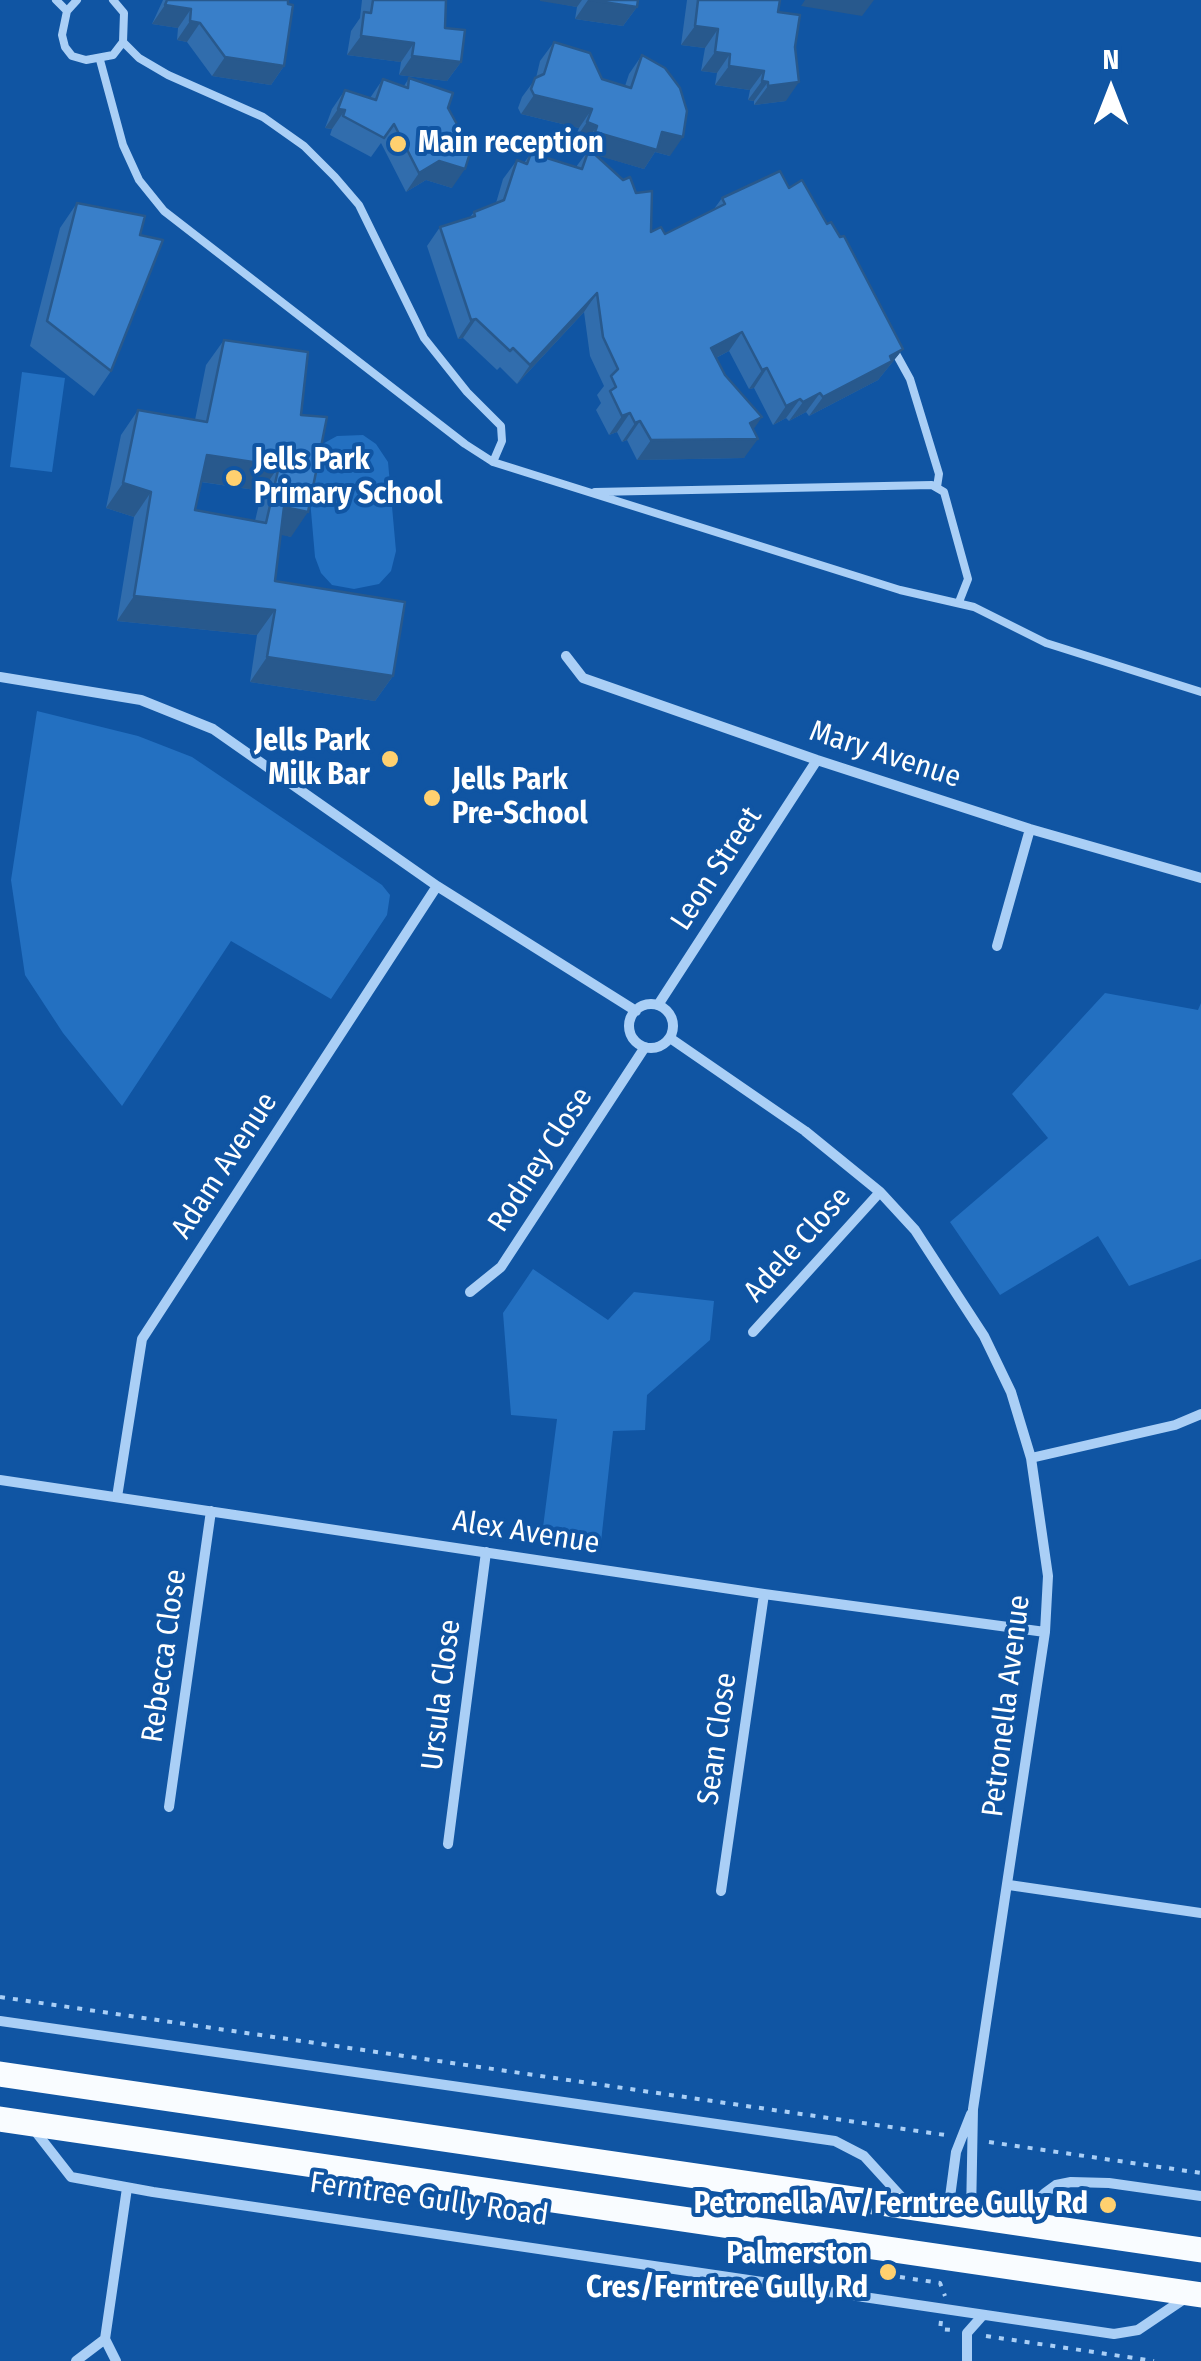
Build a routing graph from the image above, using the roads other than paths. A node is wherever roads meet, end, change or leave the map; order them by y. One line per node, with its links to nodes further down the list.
1 (56, 0): 5 (lane)
2 (77, 0): 5 (lane)
3 (114, 0): 6 (lane)
4 (130, 0): 6 (lane)
5 (67, 11): 8 (lane)
6 (124, 13): 7 (lane)
7 (123, 42): 8 (lane); 10 (lane)
8 (100, 60): 10 (lane)
9 (892, 346): 11 (lane)
10 (494, 462): 12 (lane)
11 (937, 487): 12 (lane); 13 (lane)
12 (588, 492): 13 (lane)
13 (958, 602): 16 (lane)
14 (566, 656): 17 (street, Mary Avenue)
15 (0, 677): 20 (street)
16 (1201, 692)
17 (818, 760): 18 (street, Mary Avenue); 22 (street, Leon Street)
18 (1030, 828): 19 (street, Mary Avenue); 21 (street)
19 (1201, 878)
20 (437, 886): 23 (street); 32 (street, Adam Avenue)
21 (996, 946)
22 (658, 1005): 23 (street); 24 (street)
23 (636, 1011): 25 (street)
24 (670, 1038): 25 (street); 26 (street, Petronella Avenue)
25 (645, 1047): 27 (street, Rodney Close)
26 (880, 1192): 28 (street, Adele Close); 30 (street, Petronella Avenue)
27 (470, 1292)
28 (753, 1332)
29 (1201, 1414): 30 (street)
30 (1031, 1458): 36 (street, Petronella Avenue)
31 (0, 1480): 32 (street, Alex Avenue)
32 (117, 1497): 33 (street, Alex Avenue)
33 (211, 1511): 34 (street, Alex Avenue); 37 (street, Rebecca Close)
34 (486, 1552): 35 (street, Alex Avenue); 38 (street, Ursula Close)
35 (764, 1594): 36 (street, Alex Avenue); 40 (street, Sean Close)
36 (1045, 1632): 39 (street, Petronella Avenue)
37 (169, 1808)
38 (448, 1844)
39 (1009, 1885): 41 (street); 46 (street, Petronella Avenue)
40 (721, 1891)
41 (1201, 1913)
42 (0, 2021): 49 (street)
43 (0, 2074): 49 (main road, Ferntree Gully Road)
44 (0, 2119): 45 (main road, Ferntree Gully Road)
45 (28, 2122): 47 (street, Ferntree Gully Road); 53 (main road, Ferntree Gully Road)
46 (968, 2138): 50 (street, Petronella Avenue); 50 (street, Petronella Avenue)
47 (127, 2188): 55 (street, Ferntree Gully Road); 56 (street)
48 (1201, 2196): 51 (street)
49 (910, 2206): 50 (main road, Ferntree Gully Road)
50 (960, 2214): 51 (main road, Ferntree Gully Road); 53 (main road)
51 (1016, 2222): 52 (main road, Ferntree Gully Road)
52 (1201, 2250)
53 (955, 2258): 54 (main road, Ferntree Gully Road)
54 (1198, 2298): 55 (street, Ferntree Gully Road)
55 (984, 2314): 59 (street)
56 (105, 2338): 57 (street); 58 (street)
57 (76, 2361)
58 (116, 2361)
59 (968, 2361)

